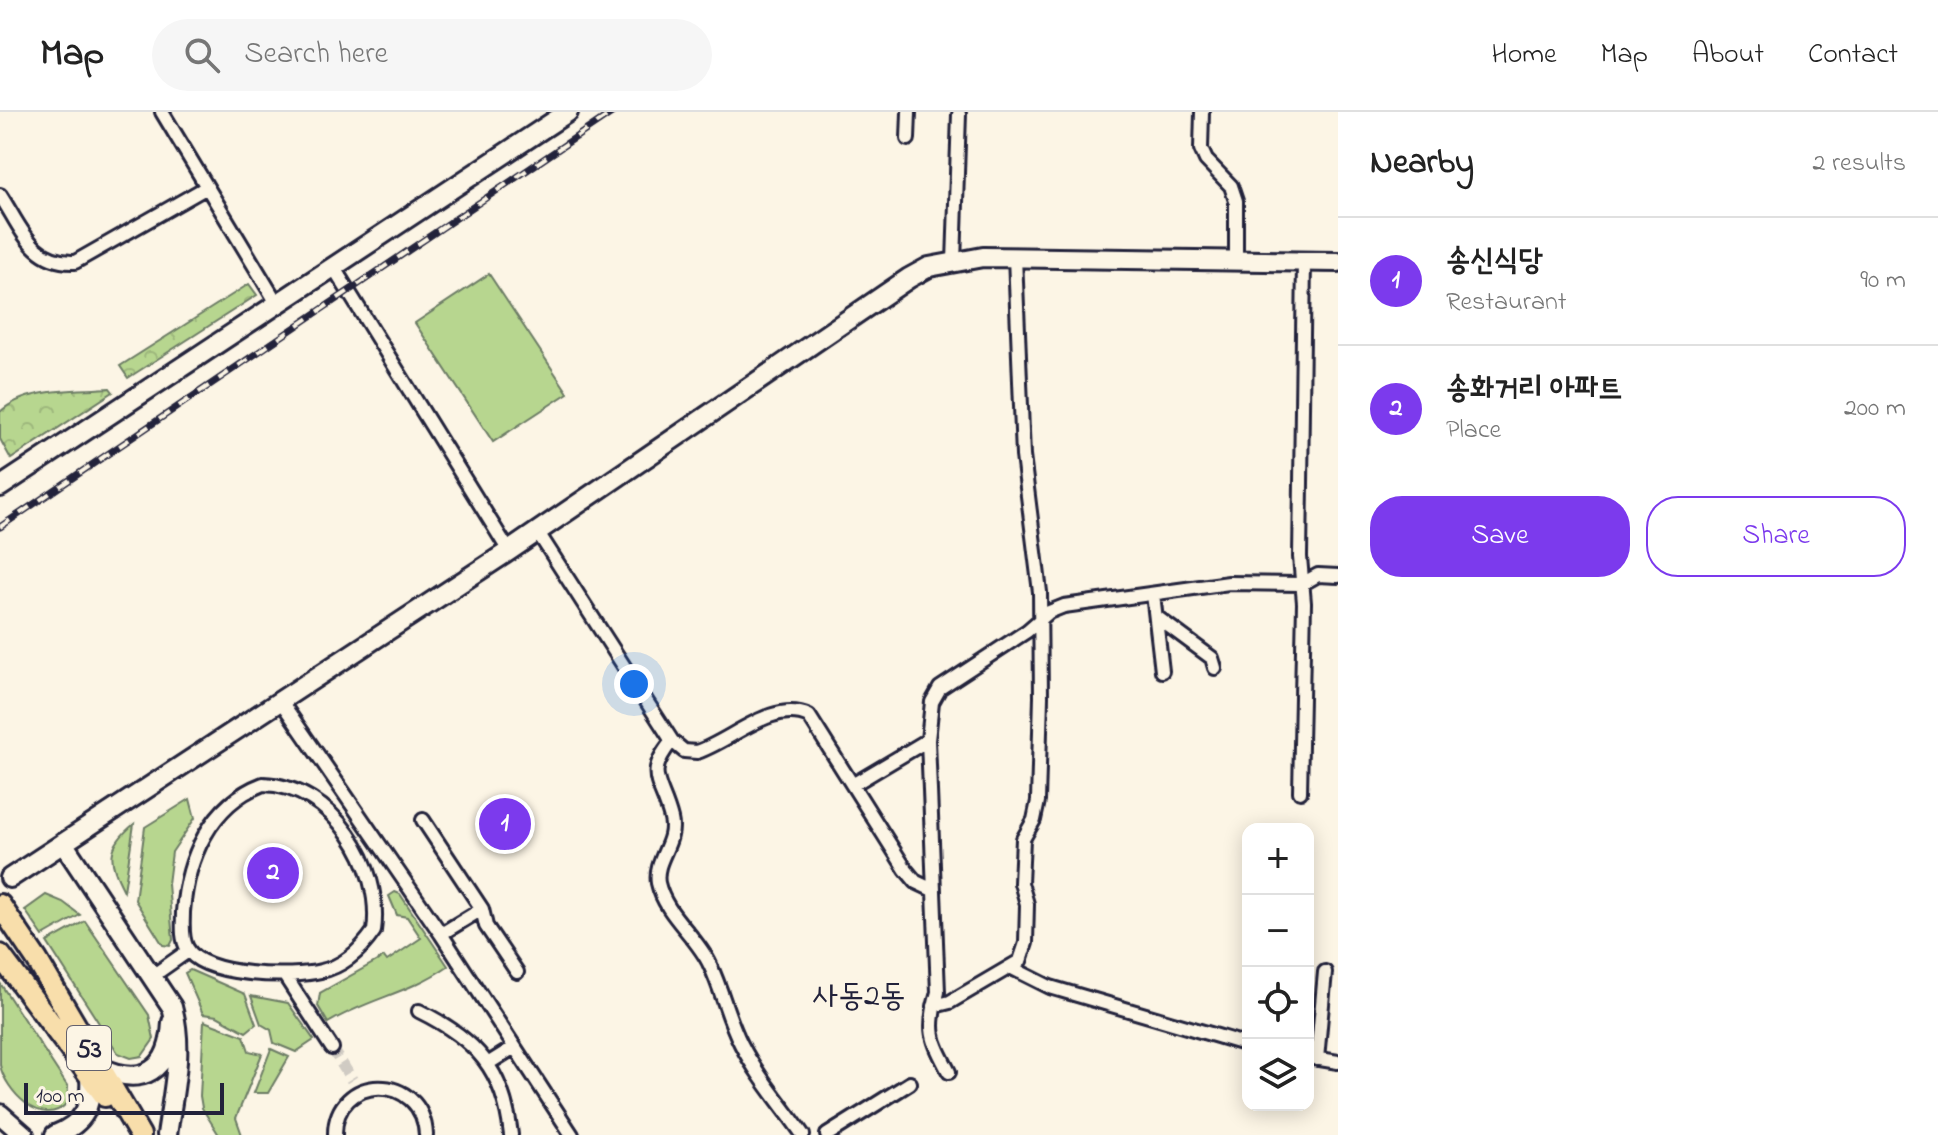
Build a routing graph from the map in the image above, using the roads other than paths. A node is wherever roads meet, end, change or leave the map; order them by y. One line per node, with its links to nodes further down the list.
1 (162, 112): 7 (street)
2 (568, 112): 14 (street)
3 (909, 112): 6 (street)
4 (1202, 112): 10 (street)
5 (959, 114): 12 (street)
6 (908, 139)
7 (207, 187): 8 (street); 15 (street)
8 (0, 195)
9 (1015, 257): 10 (street); 12 (street); 23 (street)
10 (1236, 260): 11 (street)
11 (1304, 261): 13 (street); 20 (street)
12 (954, 262): 17 (street)
13 (1338, 262)
14 (334, 268): 15 (street); 18 (street)
15 (278, 305): 16 (street)
16 (0, 487)
17 (537, 531): 18 (street); 28 (street)
18 (509, 551): 26 (street)
19 (1338, 576): 20 (street)
20 (1302, 584): 21 (street); 30 (street)
21 (1153, 594): 22 (street); 23 (street)
22 (1158, 618): 24 (street); 25 (street)
23 (1038, 620): 27 (street); 42 (street)
24 (1215, 668)
25 (1162, 671)
26 (280, 700): 32 (street); 34 (street)
27 (928, 740): 29 (street); 36 (street)
28 (672, 741): 29 (street); 69 (street)
29 (854, 784): 36 (street)
30 (1300, 792)
31 (423, 820): 38 (street)
32 (372, 832): 33 (street); 39 (street)
33 (352, 842): 40 (street); 45 (street)
34 (63, 843): 35 (street); 46 (street)
35 (10, 878)
36 (933, 890): 47 (street)
37 (0, 905): 57 (main road, 53)
38 (482, 909): 39 (street); 43 (street)
39 (441, 934): 52 (street)
40 (188, 951): 45 (street); 46 (street)
41 (0, 955): 57 (main road, 53)
42 (1010, 967): 47 (street); 50 (street)
43 (517, 972)
44 (1325, 972): 53 (street)
45 (285, 976): 51 (street)
46 (151, 977): 48 (street)
47 (934, 1006): 58 (street)
48 (172, 1007): 57 (street); 64 (street)
49 (419, 1011): 56 (street)
50 (1242, 1043)
51 (332, 1048)
52 (513, 1048): 56 (street); 68 (street)
53 (1314, 1051)
54 (1314, 1058): 55 (street)
55 (1338, 1062)
56 (489, 1063): 67 (street)
57 (95, 1072): 62 (street); 63 (main road, 53)
58 (949, 1072)
59 (910, 1083): 70 (street)
60 (0, 1114): 61 (street)
61 (24, 1135)
62 (55, 1135)
63 (137, 1135)
64 (167, 1135)
65 (335, 1135): 66 (street)
66 (426, 1135)
67 (511, 1135)
68 (572, 1135)
69 (803, 1135)
70 (827, 1135)

